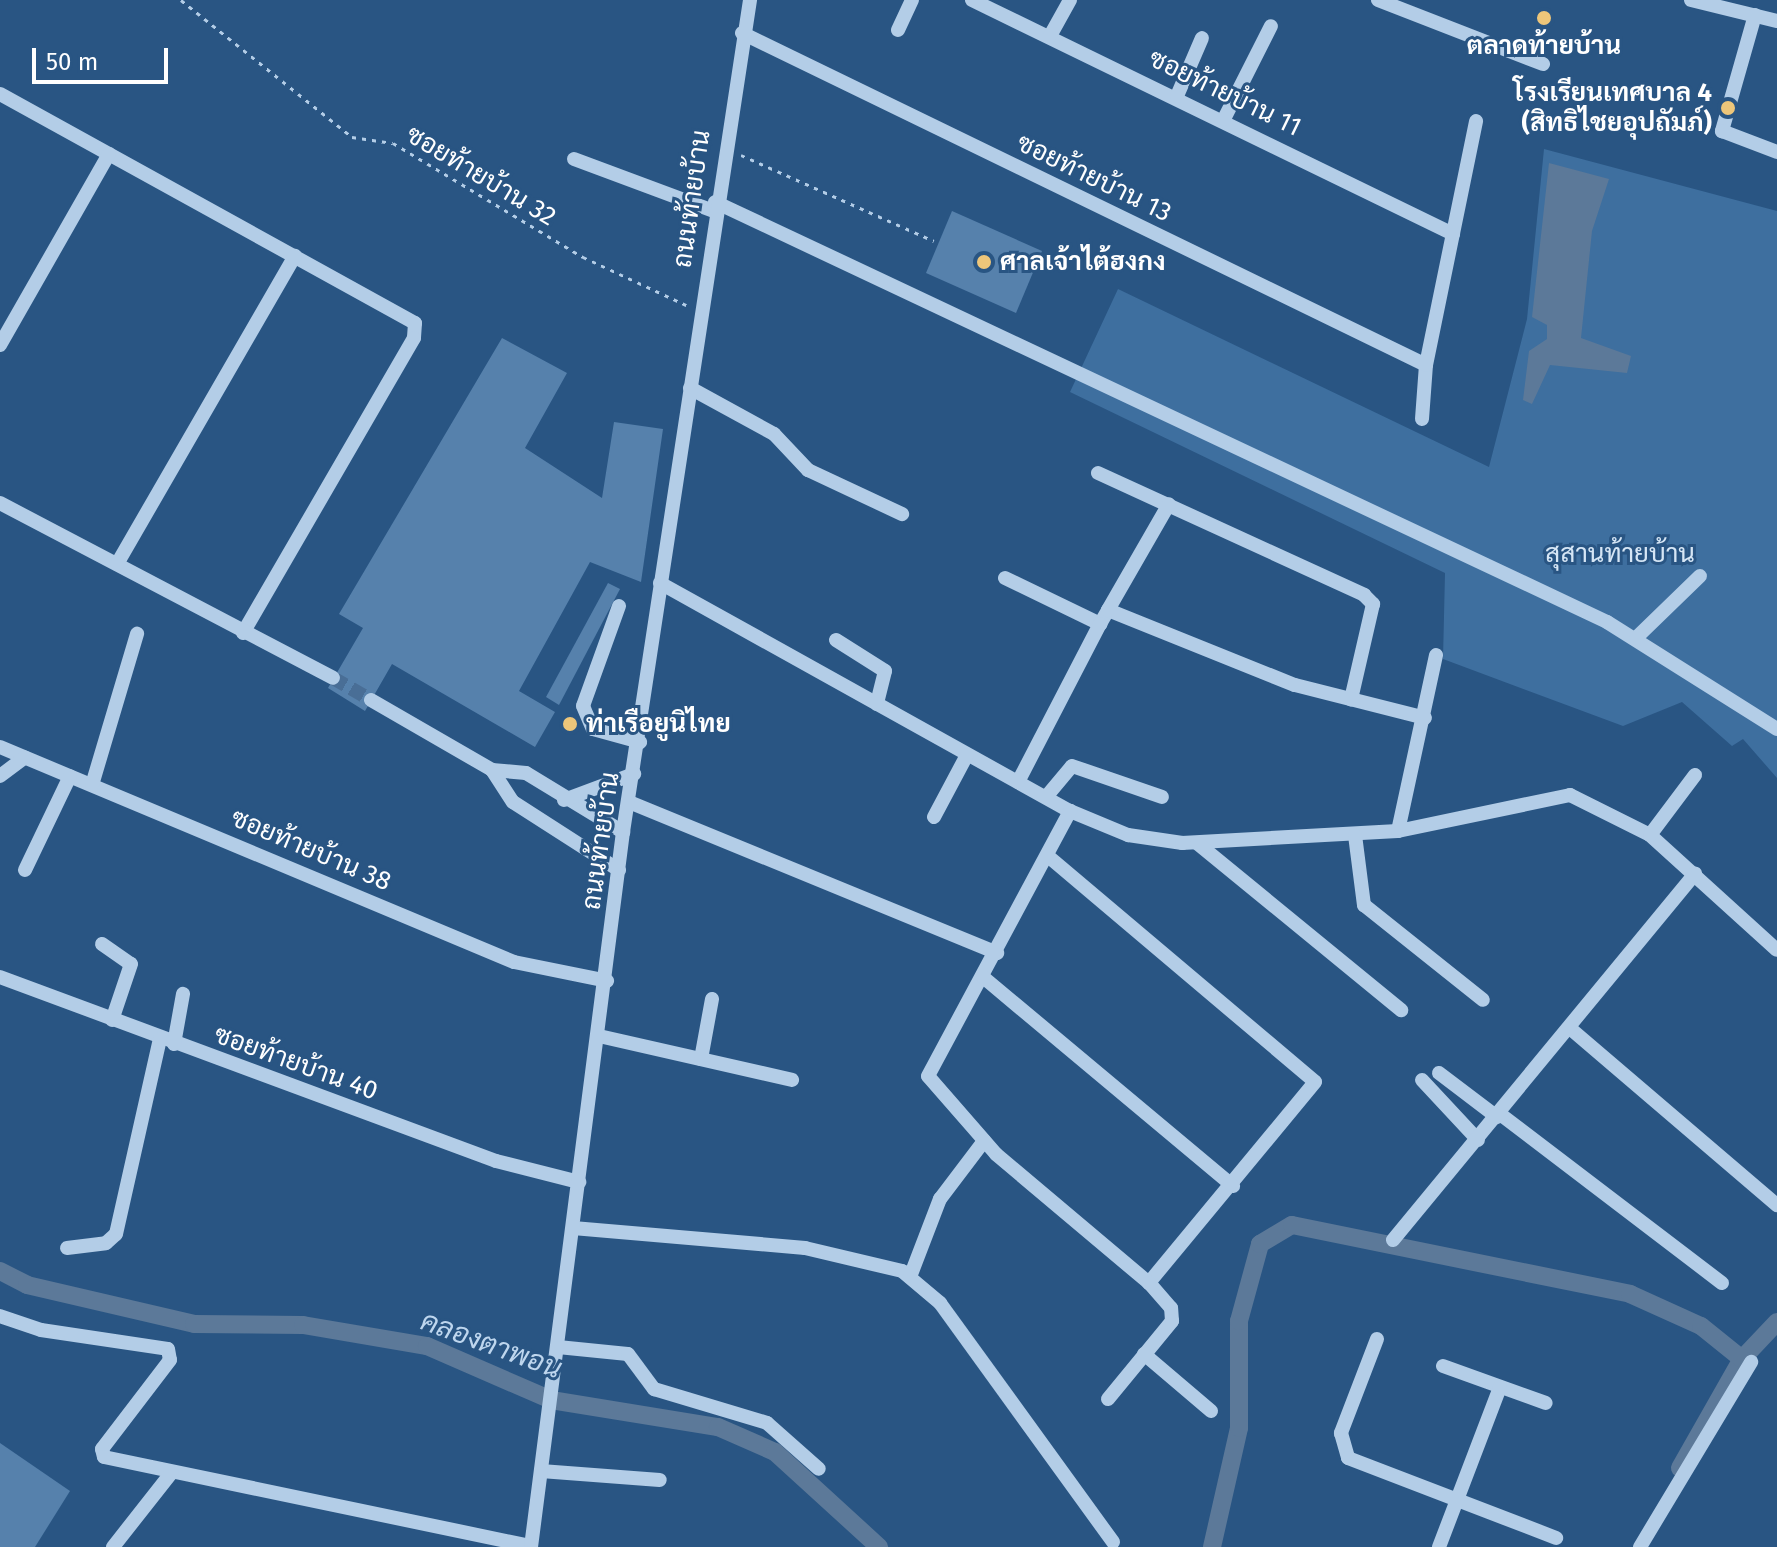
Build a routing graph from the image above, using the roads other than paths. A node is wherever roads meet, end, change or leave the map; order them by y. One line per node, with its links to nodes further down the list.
1 (750, 0): 11 (street, ถนนท้ายบ้าน)
2 (912, 0): 10 (street)
3 (972, 0): 12 (street, ซอยท้ายบ้าน 11)
4 (1070, 0): 12 (street)
5 (1378, 0): 14 (street)
6 (1691, 0): 7 (street)
7 (1752, 9): 8 (street); 19 (street)
8 (1777, 21)
9 (1271, 26): 17 (street)
10 (898, 30)
11 (742, 33): 22 (street, ถนนท้ายบ้าน); 26 (street, ซอยท้ายบ้าน 13)
12 (1050, 36): 16 (street, ซอยท้ายบ้าน 11)
13 (1202, 38): 16 (street)
14 (1543, 64)
15 (0, 94): 20 (street)
16 (1177, 96): 17 (street, ซอยท้ายบ้าน 11)
17 (1224, 119): 23 (street, ซอยท้ายบ้าน 11)
18 (1476, 121): 23 (street)
19 (1777, 152)
20 (109, 154): 24 (street); 25 (street)
21 (574, 159): 22 (street)
22 (715, 206): 27 (street, ถนนท้ายบ้าน); 42 (street)
23 (1453, 234): 26 (street)
24 (295, 256): 33 (street); 40 (street)
25 (0, 345)
26 (1426, 365): 28 (street)
27 (690, 388): 32 (street); 36 (street, ถนนท้ายบ้าน)
28 (1422, 419)
29 (1098, 473): 31 (street)
30 (0, 503): 33 (street)
31 (1169, 504): 38 (street); 46 (street)
32 (902, 514)
33 (117, 564): 40 (street)
34 (1700, 576): 42 (street)
35 (1005, 578): 39 (street)
36 (660, 583): 48 (street); 51 (street, ถนนท้ายบ้าน)
37 (619, 606): 51 (street)
38 (1108, 610): 39 (street); 46 (street)
39 (1100, 624): 60 (street)
40 (243, 633): 45 (street)
41 (137, 634): 61 (street)
42 (1636, 638): 50 (street)
43 (836, 640): 48 (street)
44 (1436, 655): 49 (street)
45 (333, 678)
46 (1351, 699): 49 (street)
47 (371, 700): 55 (street)
48 (877, 704): 53 (street)
49 (1425, 718): 68 (street)
50 (1777, 729)
51 (640, 742): 56 (street, ถนนท้ายบ้าน)
52 (0, 747): 54 (street, ซอยท้ายบ้าน 38)
53 (967, 755): 60 (street); 67 (street)
54 (25, 757): 58 (street); 59 (street, ซอยท้ายบ้าน 38)
55 (492, 770): 64 (street); 75 (street)
56 (634, 774): 64 (street); 65 (street, ถนนท้ายบ้าน)
57 (1695, 775): 71 (street)
58 (0, 776)
59 (70, 776): 61 (street, ซอยท้ายบ้าน 38); 74 (street)
60 (1018, 782): 62 (street)
61 (92, 785): 82 (street, ซอยท้ายบ้าน 38)
62 (1046, 797): 63 (street); 66 (street)
63 (1162, 797)
64 (564, 800): 69 (street)
65 (629, 802): 69 (street, ถนนท้ายบ้าน); 79 (street)
66 (1070, 811): 72 (street); 73 (street)
67 (934, 817)
68 (1398, 831): 70 (street); 71 (street)
69 (623, 832): 75 (street, ถนนท้ายบ้าน)
70 (1355, 835): 72 (street); 85 (street)
71 (1650, 835): 76 (street)
72 (1197, 843): 86 (street)
73 (1049, 857): 79 (street); 99 (street)
74 (25, 870)
75 (619, 870): 82 (street, ถนนท้ายบ้าน)
76 (1695, 873): 78 (street); 88 (street)
77 (102, 944): 87 (street)
78 (1777, 950)
79 (997, 953): 81 (street)
80 (0, 977): 87 (street, ซอยท้ายบ้าน 40)
81 (983, 977): 97 (street); 99 (street)
82 (607, 981): 89 (street, ถนนท้ายบ้าน)
83 (183, 994): 90 (street)
84 (712, 999): 91 (street)
85 (1483, 1000)
86 (1401, 1010)
87 (112, 1020): 90 (street, ซอยท้ายบ้าน 40)
88 (1572, 1030): 95 (street); 100 (street)
89 (599, 1036): 91 (street); 98 (street, ถนนท้ายบ้าน)
90 (167, 1041): 98 (street, ซอยท้ายบ้าน 40); 103 (street)
91 (701, 1059): 93 (street)
92 (1439, 1073): 95 (street)
93 (792, 1080)
94 (1422, 1080): 96 (street)
95 (1499, 1116): 96 (street); 106 (street)
96 (1478, 1140): 102 (street)
97 (984, 1141): 104 (street); 105 (street)
98 (579, 1182): 101 (street, ถนนท้ายบ้าน)
99 (1233, 1186): 105 (street)
100 (1777, 1205)
101 (573, 1228): 104 (street); 109 (street, ถนนท้ายบ้าน)
102 (1393, 1240)
103 (67, 1248)
104 (910, 1277): 123 (street)
105 (1149, 1283): 110 (street)
106 (1722, 1283)
107 (0, 1316): 119 (street)
108 (1377, 1339): 121 (street)
109 (558, 1347): 117 (street); 118 (street, ถนนท้ายบ้าน)
110 (1144, 1354): 114 (street); 116 (street)
111 (1751, 1362): 127 (street)
112 (1443, 1366): 113 (street)
113 (1500, 1387): 115 (street); 121 (street)
114 (1108, 1399)
115 (1546, 1403)
116 (1211, 1411)
117 (819, 1469)
118 (541, 1471): 120 (street); 124 (street, ถนนท้ายบ้าน)
119 (172, 1472): 124 (street); 125 (street)
120 (660, 1480)
121 (1458, 1499): 122 (street); 126 (street)
122 (1556, 1538)
123 (1113, 1542)
124 (531, 1546)
125 (113, 1547)
126 (1439, 1547)
127 (1640, 1547)

